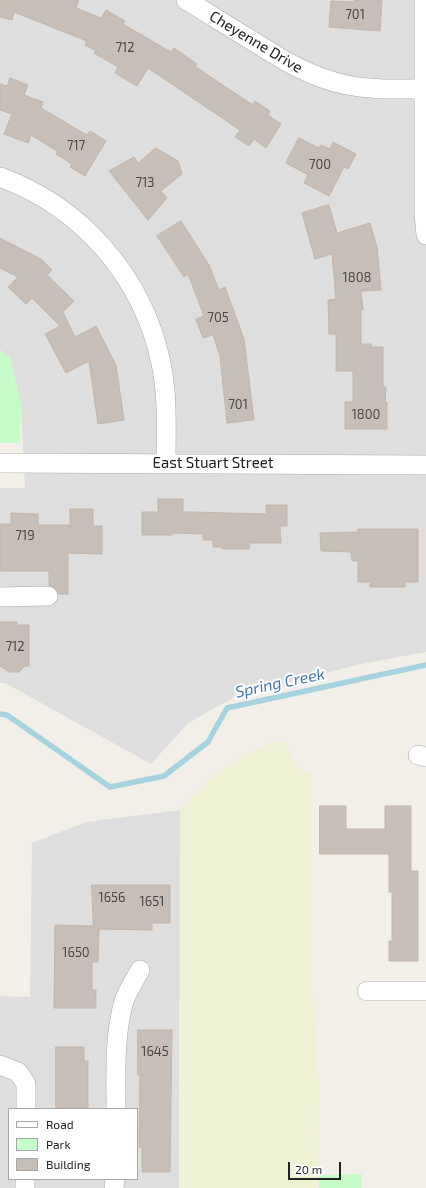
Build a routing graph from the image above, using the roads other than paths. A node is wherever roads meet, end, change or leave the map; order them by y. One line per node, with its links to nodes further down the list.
1 (186, 0): 3 (street, Cheyenne Drive)
2 (424, 0): 3 (street)
3 (423, 89): 5 (street)
4 (0, 177): 7 (street)
5 (426, 235)
6 (0, 463): 7 (street, East Stuart Street)
7 (166, 463): 8 (street, East Stuart Street)
8 (426, 465)
9 (48, 596): 10 (street)
10 (0, 597)
11 (140, 970): 16 (street)
12 (367, 991): 13 (street)
13 (426, 991)
14 (0, 1065): 15 (street)
15 (26, 1108)
16 (116, 1108)

